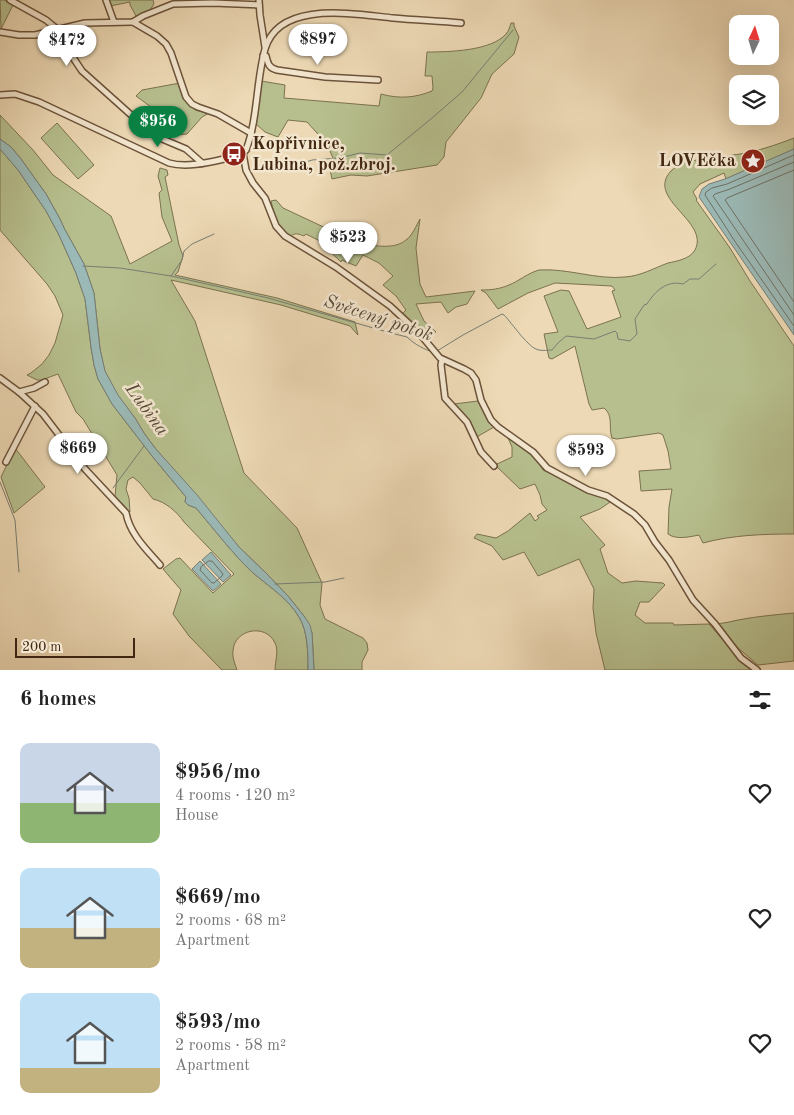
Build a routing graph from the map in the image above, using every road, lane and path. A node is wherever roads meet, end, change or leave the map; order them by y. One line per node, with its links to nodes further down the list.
1 (10, 0): 7 (street)
2 (106, 0): 4 (street)
3 (259, 3): 5 (street); 9 (street)
4 (114, 22): 5 (street); 7 (street)
5 (133, 22): 13 (street)
6 (461, 22): 9 (street)
7 (57, 29): 8 (street); 15 (street)
8 (0, 32)
9 (265, 47): 10 (street)
10 (263, 56): 11 (street); 13 (street)
11 (378, 80)
12 (0, 95): 15 (street)
13 (250, 133): 14 (street)
14 (243, 153): 15 (street); 16 (street)
15 (202, 163)
16 (442, 360): 22 (street); 24 (street)
17 (0, 378): 19 (street)
18 (45, 382): 19 (street)
19 (19, 392): 20 (street)
20 (35, 406): 21 (street); 23 (street)
21 (6, 462)
22 (494, 466)
23 (160, 565)
24 (757, 670)

